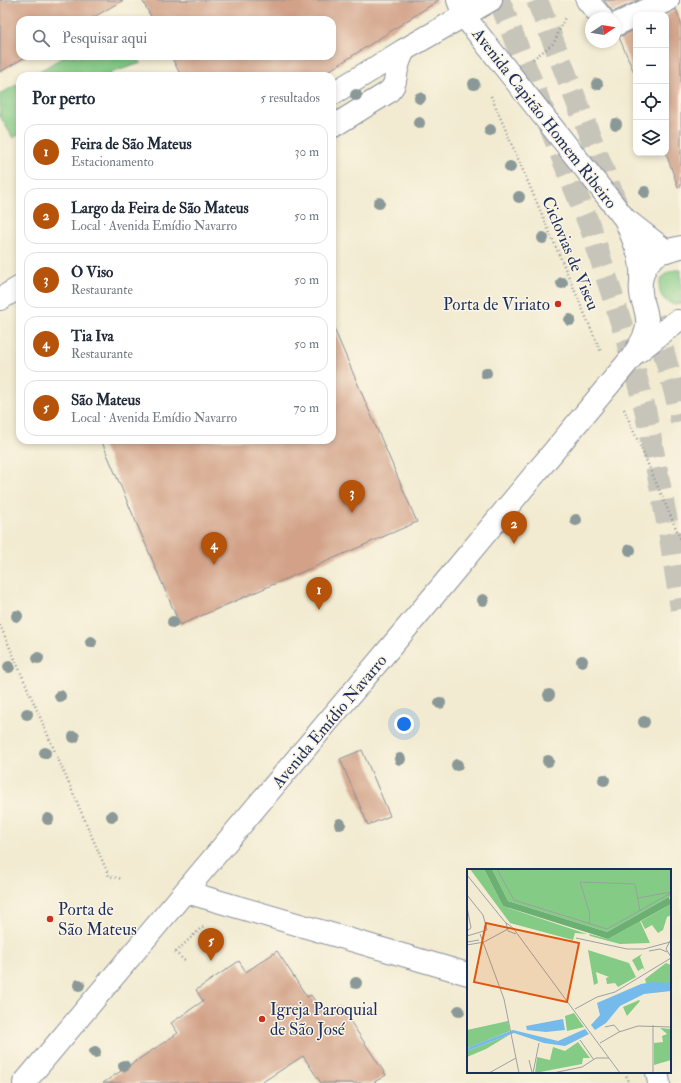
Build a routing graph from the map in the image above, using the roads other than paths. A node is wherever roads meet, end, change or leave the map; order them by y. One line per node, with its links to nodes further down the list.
1 (491, 0): 4 (main road, Avenida Capitão Homem Ribeiro)
2 (586, 0): 5 (main road)
3 (668, 0): 6 (main road)
4 (461, 8): 7 (main road); 10 (main road, Avenida Capitão Homem Ribeiro)
5 (597, 12)
6 (621, 22)
7 (404, 50): 8 (main road); 9 (main road)
8 (336, 92)
9 (336, 125)
10 (625, 219): 11 (main road); 12 (main road)
11 (675, 249): 12 (main road)
12 (642, 286): 15 (main road); 16 (main road)
13 (16, 289): 14 (main road)
14 (0, 299)
15 (679, 321): 16 (main road)
16 (632, 356): 17 (main road, Avenida Emídio Navarro)
17 (186, 892): 18 (main road); 20 (main road, Avenida Emídio Navarro)
18 (467, 974)
19 (657, 1073): 21 (main road)
20 (24, 1083)
21 (659, 1083)

